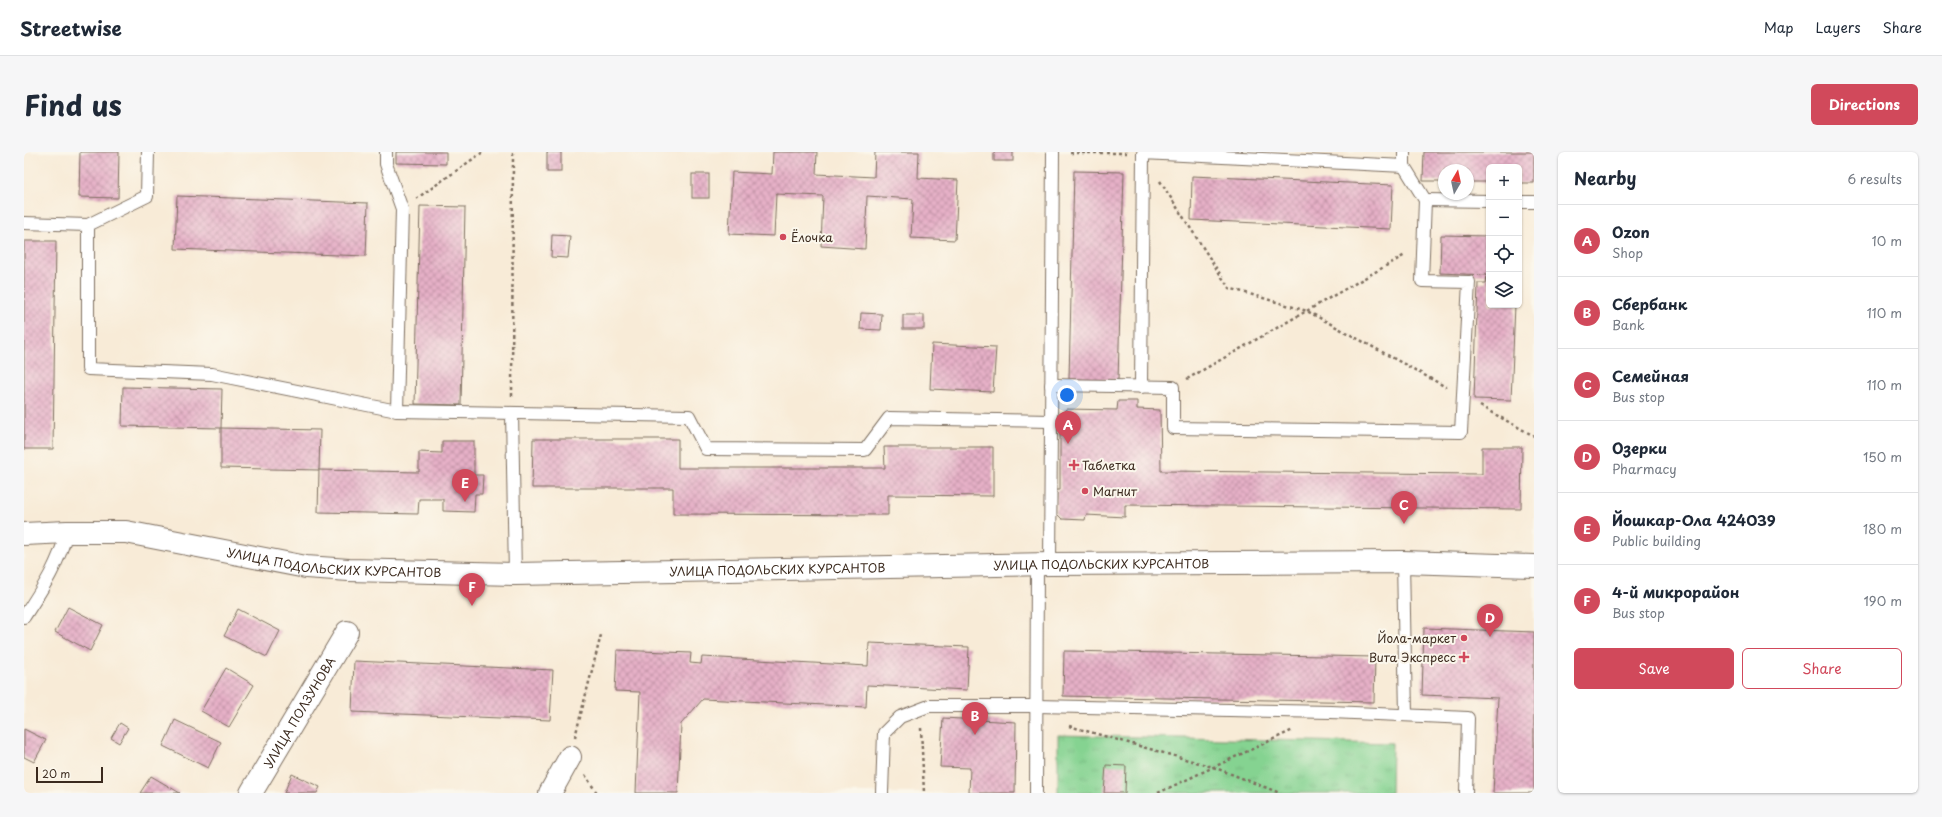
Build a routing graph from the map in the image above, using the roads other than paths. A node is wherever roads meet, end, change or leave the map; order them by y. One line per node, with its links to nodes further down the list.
1 (148, 152): 11 (lane)
2 (386, 152): 14 (lane)
3 (1053, 152): 12 (lane)
4 (1404, 152): 5 (lane)
5 (1404, 166): 6 (lane); 13 (lane)
6 (1425, 200): 7 (lane); 13 (lane)
7 (1486, 201)
8 (1522, 202): 9 (lane)
9 (1534, 202)
10 (24, 223): 11 (lane)
11 (88, 225): 14 (lane)
12 (1051, 385): 13 (lane); 16 (lane)
13 (1141, 387)
14 (397, 411): 15 (lane)
15 (512, 413): 16 (lane); 22 (lane)
16 (1051, 421): 20 (lane)
17 (67, 532): 18 (street, УЛИЦА ПОДОЛЬСКИХ КУРСАНТОВ); 22 (street, УЛИЦА ПОДОЛЬСКИХ КУРСАНТОВ); 23 (lane)
18 (24, 534)
19 (1403, 562): 20 (street, УЛИЦА ПОДОЛЬСКИХ КУРСАНТОВ); 21 (street, УЛИЦА ПОДОЛЬСКИХ КУРСАНТОВ); 26 (lane)
20 (1043, 564): 22 (street, УЛИЦА ПОДОЛЬСКИХ КУРСАНТОВ); 25 (lane)
21 (1534, 566)
22 (515, 574)
23 (24, 616)
24 (347, 632): 28 (street, УЛИЦА ПОЛЗУНОВА)
25 (1036, 706): 26 (lane); 30 (lane); 31 (lane)
26 (1406, 715): 32 (lane)
27 (570, 757): 29 (street)
28 (251, 793)
29 (550, 793)
30 (882, 793)
31 (1036, 793)
32 (1466, 793)

